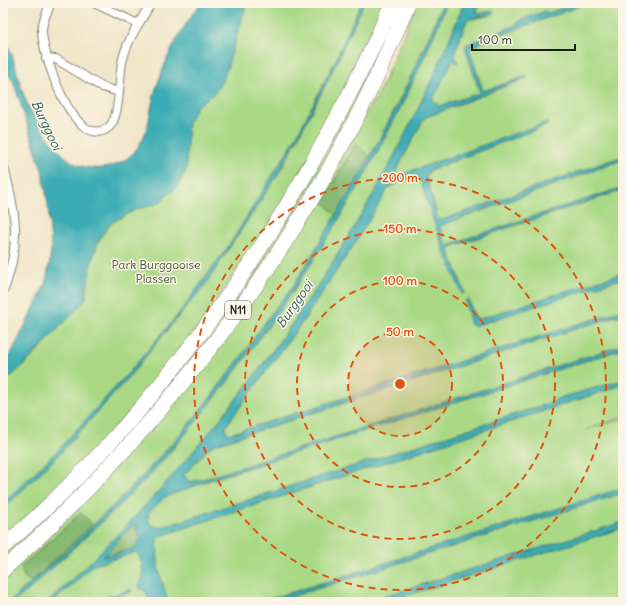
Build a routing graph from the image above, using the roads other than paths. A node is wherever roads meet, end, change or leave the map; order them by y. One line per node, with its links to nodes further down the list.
1 (52, 3): 7 (street)
2 (94, 3): 6 (street)
3 (151, 3): 6 (street)
4 (392, 3): 11 (highway, N11)
5 (408, 3): 12 (highway, N11)
6 (138, 24): 8 (street)
7 (46, 58): 8 (street); 8 (street)
8 (118, 92)
9 (3, 166): 10 (street)
10 (3, 292)
11 (3, 547)
12 (3, 570)

